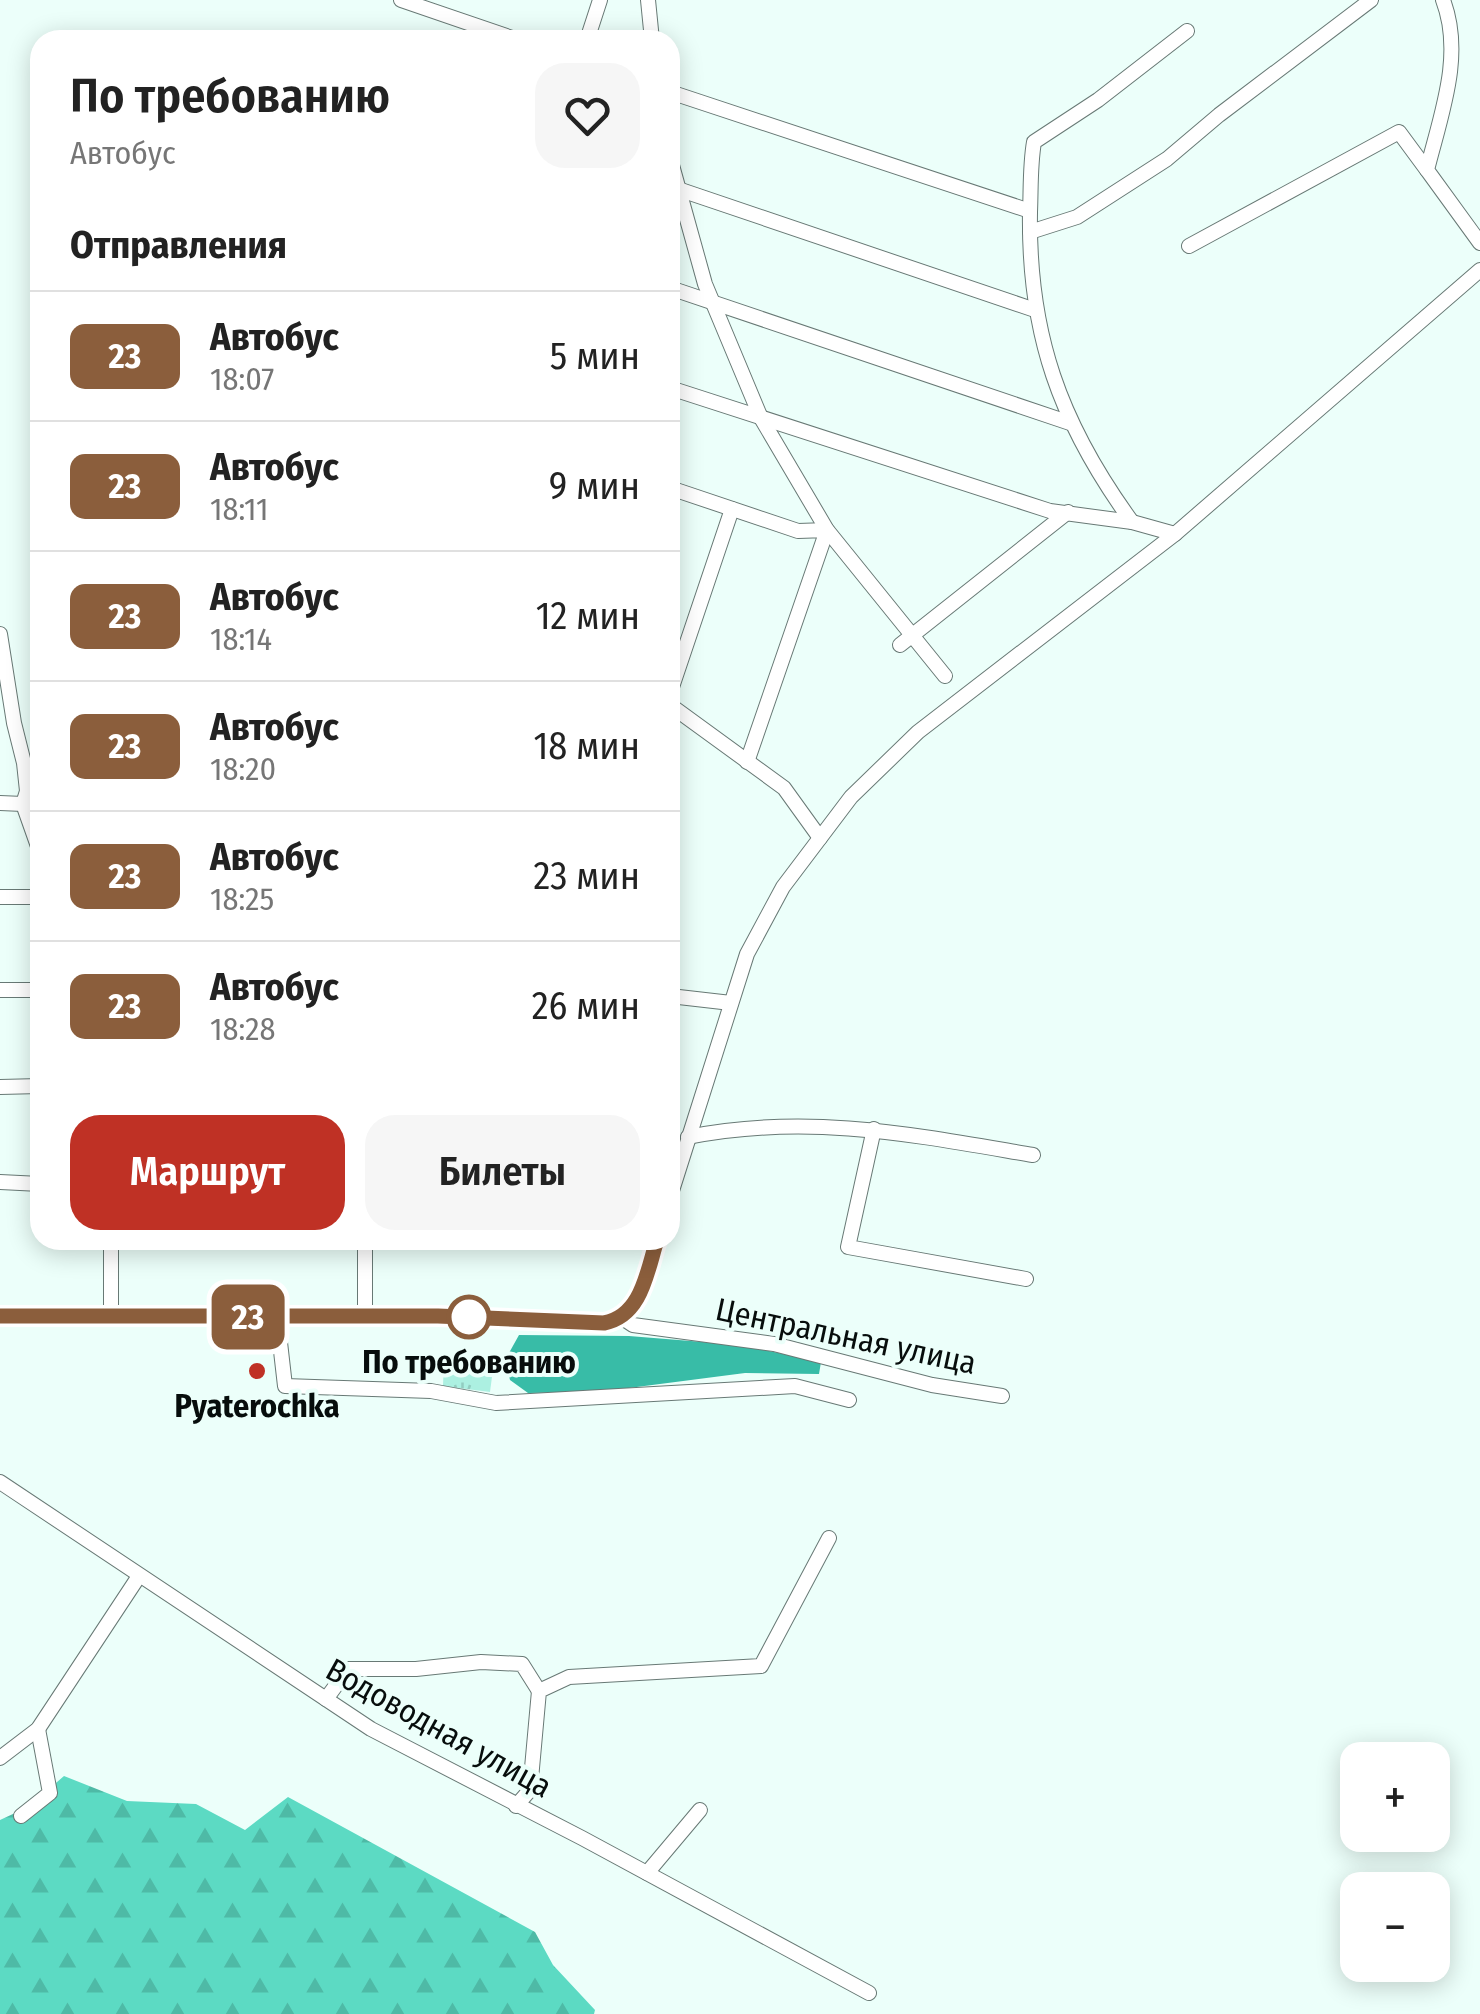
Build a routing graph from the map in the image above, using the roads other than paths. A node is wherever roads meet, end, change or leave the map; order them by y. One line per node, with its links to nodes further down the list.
1 (401, 0): 6 (street)
2 (600, 0): 7 (street)
3 (648, 0): 8 (street)
4 (1372, 0): 15 (street)
5 (1443, 0): 11 (street)
6 (489, 30)
7 (590, 30)
8 (651, 30)
9 (1187, 32): 14 (street)
10 (680, 95): 14 (street)
11 (1427, 170): 16 (street); 17 (street)
12 (680, 190): 21 (street)
13 (680, 206): 20 (street)
14 (1030, 211): 15 (street)
15 (1030, 232): 21 (street)
16 (1480, 243)
17 (1189, 246)
18 (1480, 270): 30 (street)
19 (680, 291): 20 (street)
20 (712, 302): 23 (street); 24 (street)
21 (1036, 310): 24 (street)
22 (680, 391): 23 (street)
23 (761, 418): 27 (street); 29 (street)
24 (1070, 423): 28 (street)
25 (680, 491): 26 (street)
26 (732, 509): 29 (street); 34 (street)
27 (1068, 512): 28 (street); 32 (street)
28 (1132, 522): 30 (street)
29 (826, 530): 32 (street); 38 (street)
30 (1176, 534): 42 (street)
31 (0, 634): 36 (street)
32 (912, 635): 33 (street); 35 (street)
33 (900, 645)
34 (680, 663)
35 (945, 676)
36 (6, 708): 40 (street)
37 (680, 712): 38 (street)
38 (746, 762): 42 (street)
39 (0, 803): 40 (street)
40 (23, 804): 41 (street)
41 (30, 824)
42 (820, 838): 48 (street)
43 (0, 897): 44 (street)
44 (30, 897)
45 (0, 990): 46 (street)
46 (30, 990)
47 (680, 997): 48 (street)
48 (730, 1002): 52 (street)
49 (30, 1086): 50 (street)
50 (0, 1087)
51 (874, 1129): 52 (street); 53 (street); 60 (street)
52 (688, 1138): 54 (street)
53 (1033, 1155)
54 (680, 1162)
55 (0, 1182): 56 (street)
56 (30, 1184)
57 (111, 1250): 62 (street)
58 (366, 1250): 64 (street)
59 (653, 1250): 65 (street)
60 (1026, 1279)
61 (0, 1316): 62 (street, Центральная улица)
62 (111, 1316): 63 (street, Центральная улица)
63 (277, 1316): 64 (street, Центральная улица); 67 (street)
64 (365, 1316): 65 (street, Центральная улица)
65 (621, 1318): 66 (street, Центральная улица)
66 (1002, 1396)
67 (849, 1400)
68 (0, 1482): 70 (street, Водоводная улица)
69 (829, 1538): 71 (street)
70 (139, 1576): 72 (street, Водоводная улица); 73 (street)
71 (539, 1691): 72 (street); 75 (street)
72 (326, 1700): 75 (street, Водоводная улица)
73 (38, 1730): 74 (street); 77 (street)
74 (0, 1758)
75 (516, 1806): 78 (street, Водоводная улица)
76 (700, 1810): 78 (street)
77 (22, 1816)
78 (647, 1873): 79 (street, Водоводная улица)
79 (868, 1994)

